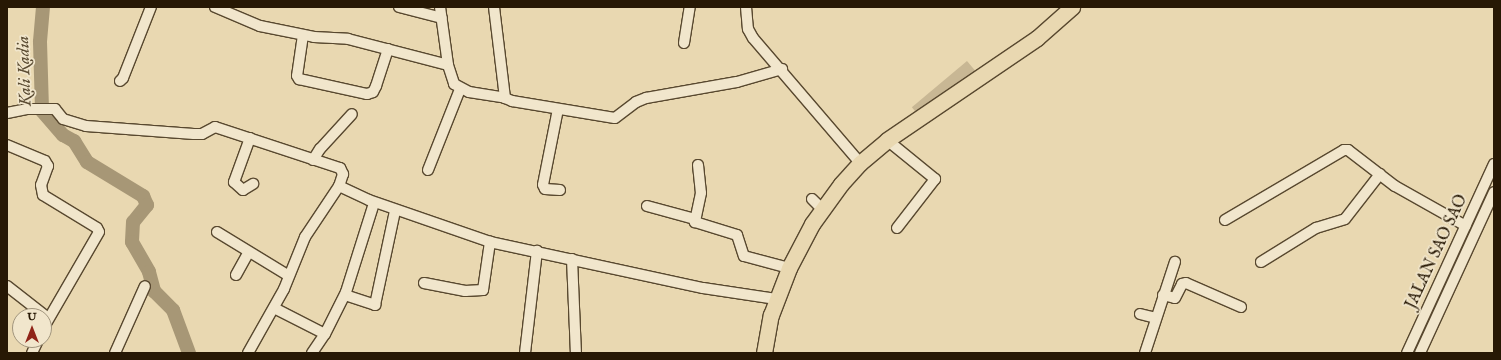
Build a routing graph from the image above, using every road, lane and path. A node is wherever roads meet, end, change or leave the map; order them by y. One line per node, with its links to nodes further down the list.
1 (151, 7): 15 (street)
2 (216, 7): 10 (street)
3 (400, 7): 9 (street)
4 (440, 7): 9 (street)
5 (494, 7): 17 (street)
6 (690, 7): 11 (street)
7 (746, 7): 14 (street)
8 (1072, 7): 22 (highway)
9 (442, 18): 13 (street)
10 (303, 35): 12 (street); 12 (street)
11 (684, 44)
12 (388, 49): 13 (street)
13 (448, 65): 16 (street)
14 (782, 69): 18 (street); 25 (street)
15 (120, 81)
16 (460, 89): 17 (street); 28 (street)
17 (505, 98): 18 (street)
18 (558, 109): 32 (street)
19 (7, 113): 21 (street)
20 (352, 114): 24 (street)
21 (250, 138): 24 (street); 30 (street)
22 (887, 140): 25 (highway); 40 (street)
23 (7, 145): 60 (street)
24 (313, 160): 31 (street)
25 (860, 163): 48 (highway)
26 (1494, 164): 39 (street, JALAN SAO SAO)
27 (698, 165): 37 (street)
28 (428, 170)
29 (1380, 174): 38 (street); 39 (street); 47 (street)
30 (253, 184)
31 (339, 186): 34 (street); 50 (street)
32 (560, 190)
33 (1494, 192): 72 (street, JALAN SAO SAO)
34 (374, 203): 36 (street); 54 (street)
35 (647, 206): 37 (street)
36 (395, 211): 42 (street); 54 (street)
37 (695, 219): 48 (street)
38 (1225, 220)
39 (1466, 226): 71 (street, JALAN SAO SAO)
40 (897, 228)
41 (217, 232): 43 (street)
42 (490, 242): 44 (street); 51 (street)
43 (249, 252): 49 (street); 50 (street)
44 (537, 252): 45 (street); 67 (street)
45 (572, 258): 56 (street); 68 (street)
46 (1175, 262): 55 (street)
47 (1261, 262)
48 (789, 268): 56 (highway)
49 (236, 275)
50 (289, 276): 58 (street)
51 (424, 283)
52 (7, 286): 57 (street)
53 (145, 286): 64 (street)
54 (344, 295): 63 (street)
55 (1163, 296): 59 (street); 62 (street)
56 (776, 299): 69 (highway)
57 (35, 308)
58 (274, 308): 63 (street); 65 (street)
59 (1241, 308)
60 (52, 311)
61 (1140, 314): 62 (street)
62 (1156, 318): 70 (street)
63 (325, 334): 66 (street)
64 (115, 353)
65 (248, 353)
66 (312, 353)
67 (524, 353)
68 (576, 353)
69 (764, 353)
70 (1145, 353)
71 (1406, 353)
72 (1420, 353)

